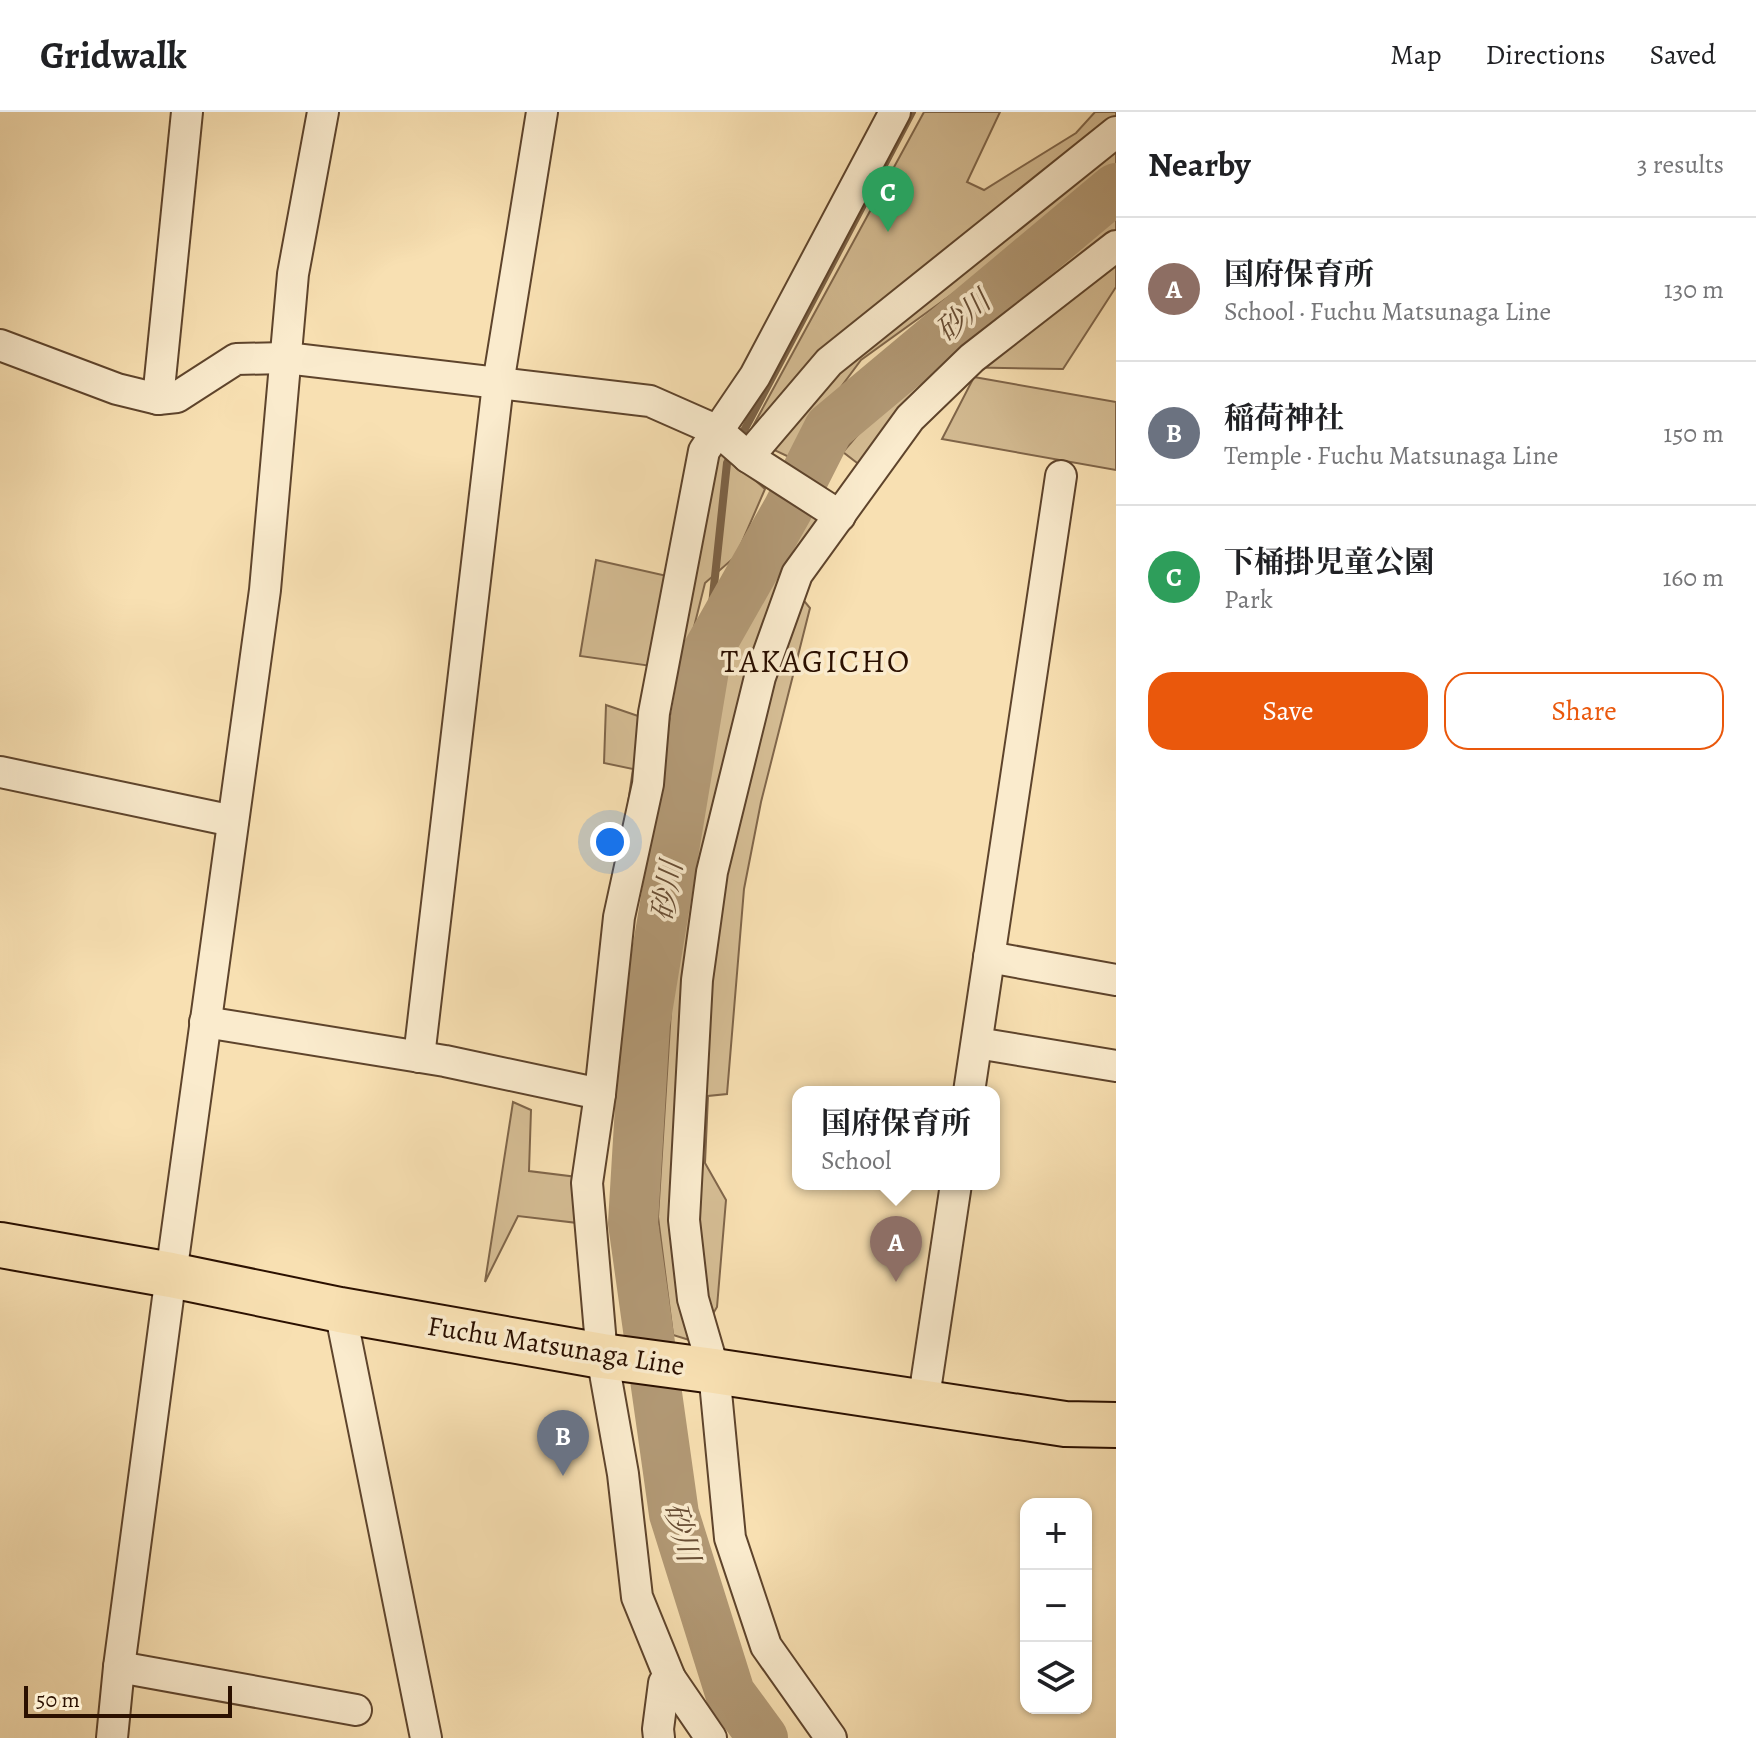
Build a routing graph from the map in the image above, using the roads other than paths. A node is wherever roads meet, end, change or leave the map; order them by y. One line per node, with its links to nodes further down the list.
1 (187, 112): 10 (street)
2 (323, 112): 8 (street)
3 (542, 112): 9 (street)
4 (895, 112): 11 (street)
5 (1116, 132): 12 (street)
6 (1116, 246): 14 (street)
7 (0, 345): 10 (street)
8 (286, 358): 9 (street); 10 (street); 16 (street)
9 (498, 384): 11 (street); 21 (street)
10 (158, 399)
11 (718, 431): 12 (street); 24 (street)
12 (748, 457): 14 (street)
13 (1061, 476): 17 (street)
14 (840, 516): 30 (street)
15 (0, 772): 16 (street)
16 (233, 821): 19 (street)
17 (989, 957): 18 (street); 20 (street)
18 (1116, 980)
19 (205, 1022): 21 (street); 27 (street)
20 (977, 1043): 22 (street); 23 (street)
21 (419, 1057): 24 (street)
22 (1116, 1066)
23 (970, 1086)
24 (600, 1094): 29 (street)
25 (955, 1190): 31 (street)
26 (0, 1245): 27 (main road, Fuchu Matsunaga Line)
27 (171, 1275): 28 (main road, Fuchu Matsunaga Line); 33 (street)
28 (340, 1310): 29 (main road, Fuchu Matsunaga Line); 37 (street)
29 (602, 1356): 30 (main road, Fuchu Matsunaga Line); 34 (street)
30 (714, 1371): 31 (main road, Fuchu Matsunaga Line); 40 (street)
31 (923, 1404): 32 (main road, Fuchu Matsunaga Line)
32 (1116, 1425)
33 (119, 1667): 35 (street); 36 (street)
34 (670, 1678): 38 (street); 39 (street)
35 (356, 1710)
36 (112, 1738)
37 (426, 1738)
38 (659, 1738)
39 (711, 1738)
40 (831, 1738)

